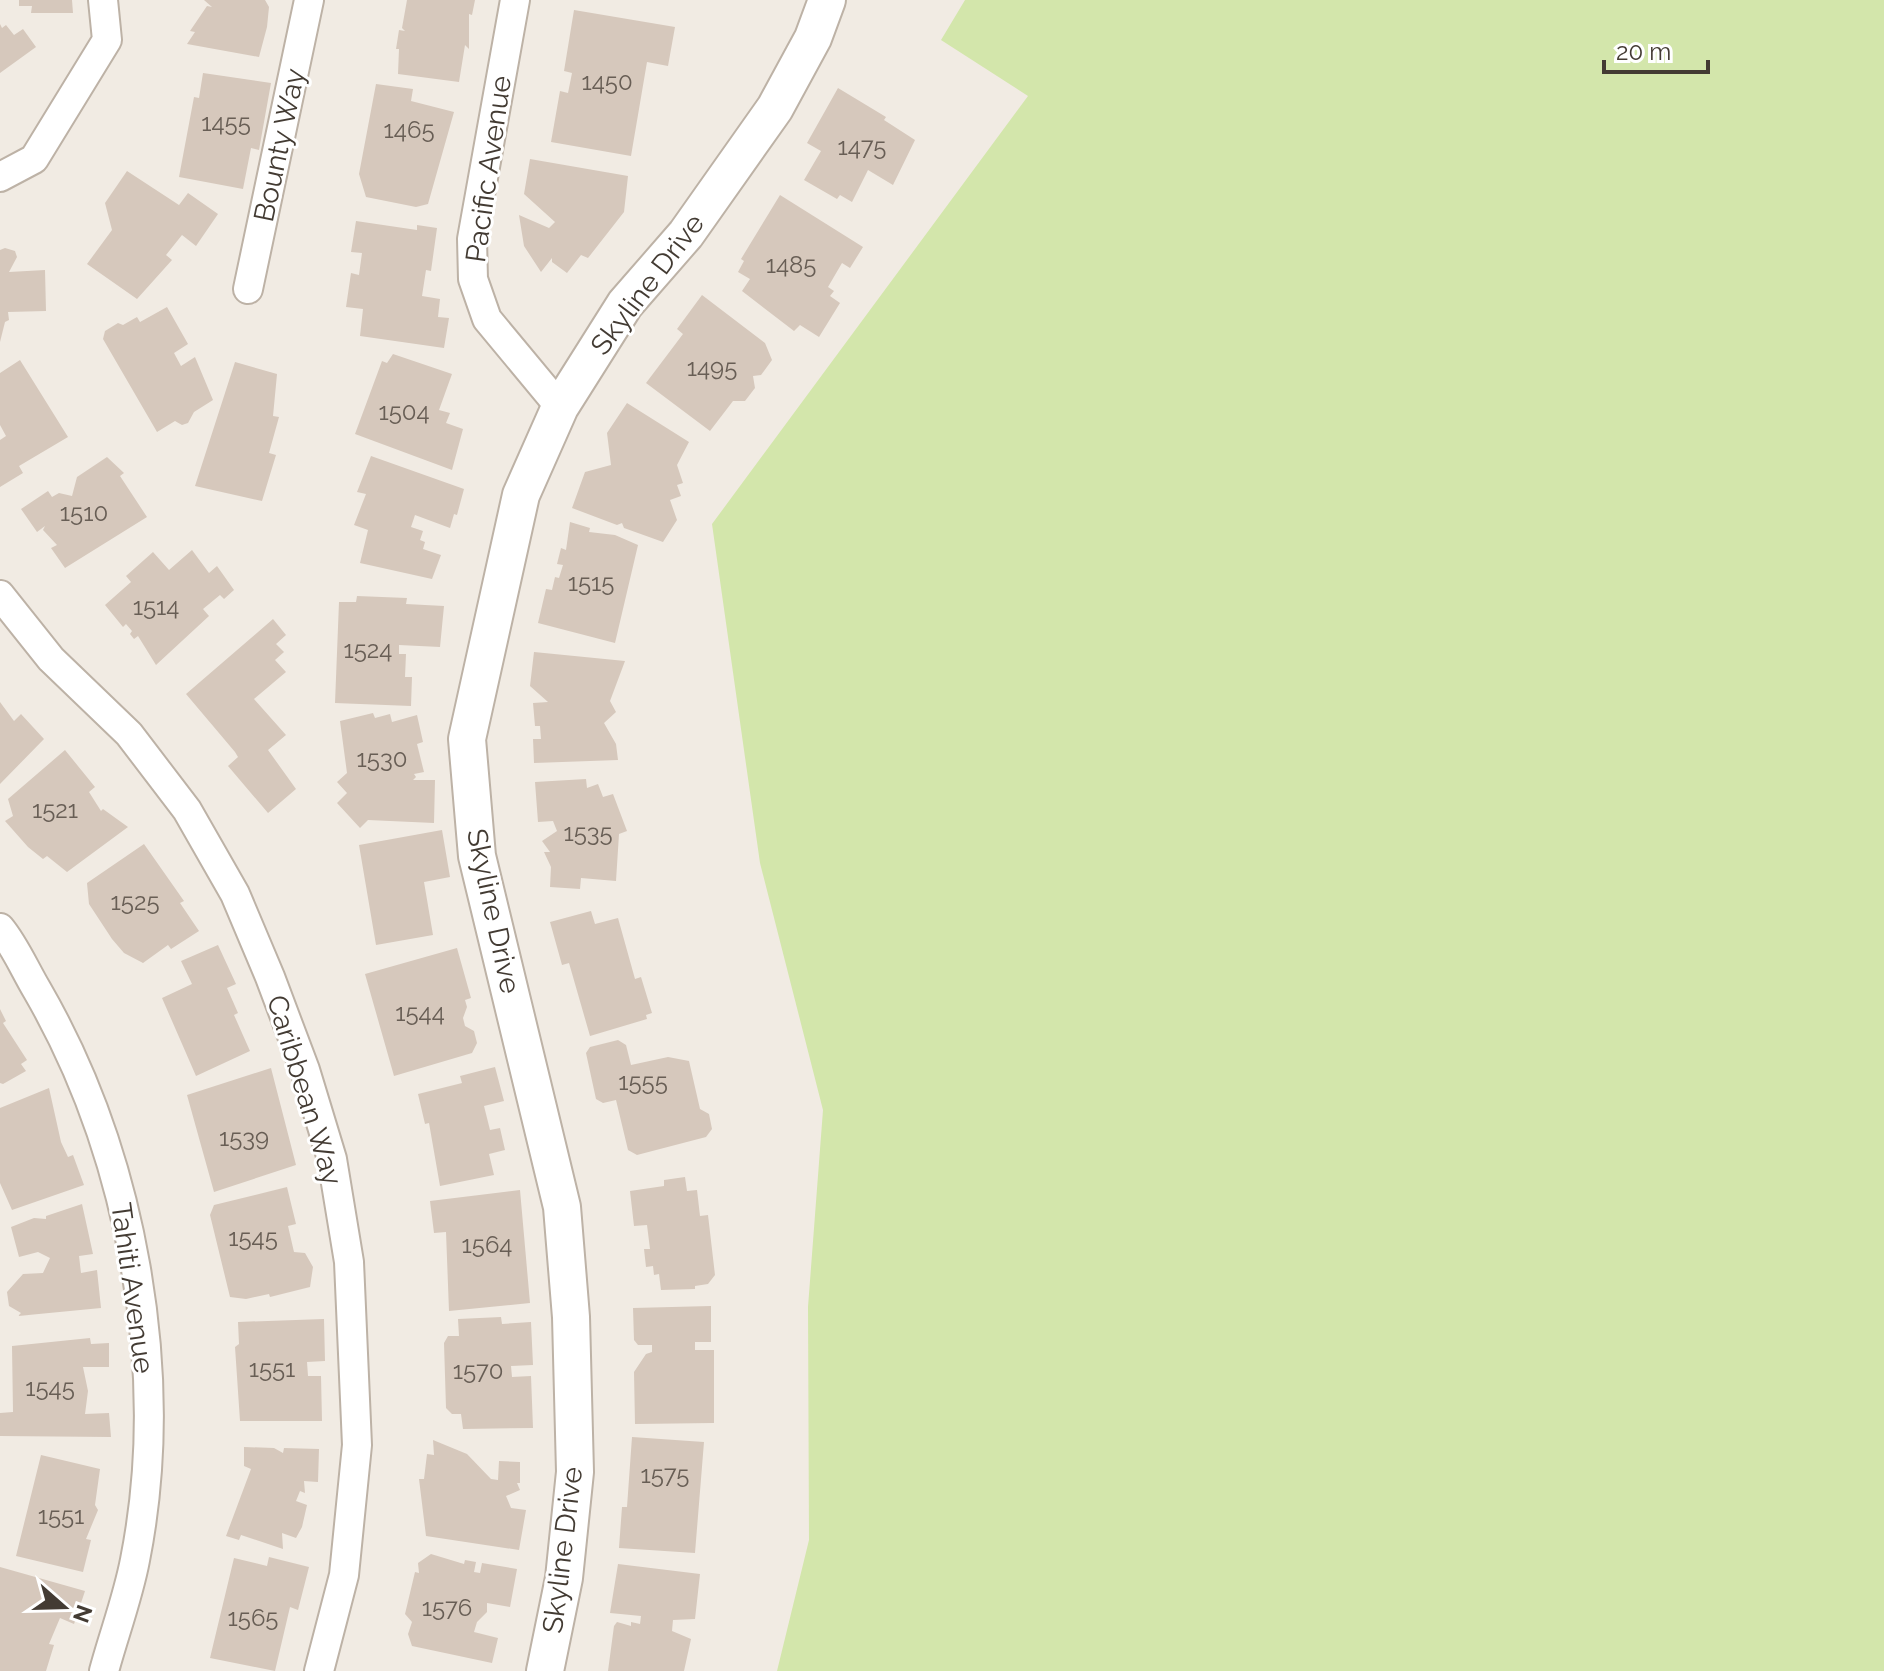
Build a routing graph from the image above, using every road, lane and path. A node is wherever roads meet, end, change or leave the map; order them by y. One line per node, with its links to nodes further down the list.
1 (103, 0): 5 (street)
2 (309, 0): 6 (street, Bounty Way)
3 (515, 0): 7 (street, Pacific Avenue)
4 (827, 0): 7 (street, Skyline Drive)
5 (0, 177)
6 (248, 289)
7 (560, 407): 12 (street, Skyline Drive)
8 (0, 595): 11 (street, Caribbean Way)
9 (0, 928): 10 (street, Tahiti Avenue)
10 (104, 1671)
11 (319, 1671)
12 (545, 1671)

